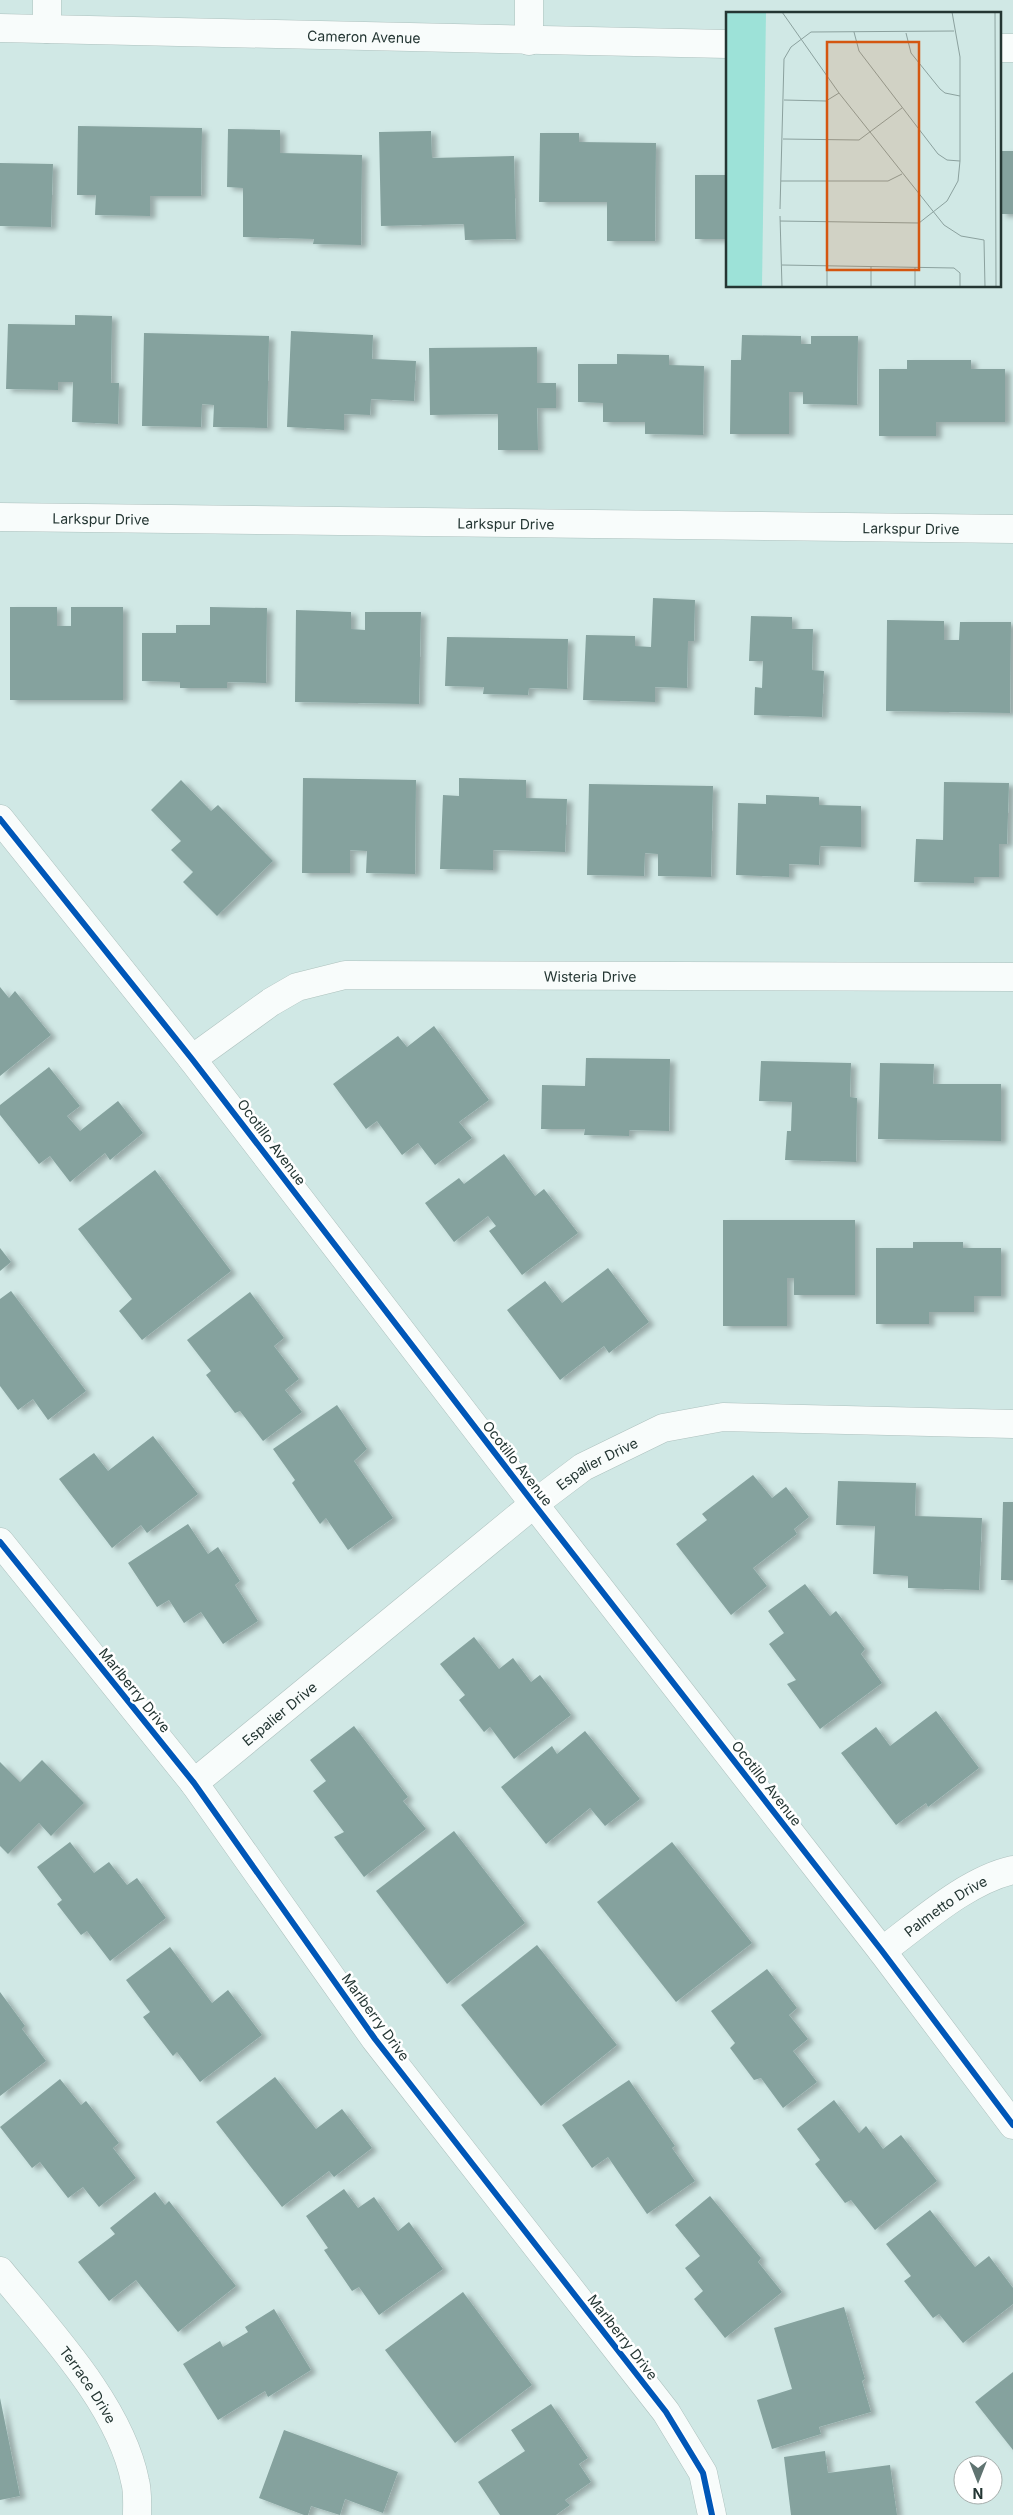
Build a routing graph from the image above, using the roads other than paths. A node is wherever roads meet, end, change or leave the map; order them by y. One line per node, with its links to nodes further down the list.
1 (47, 0): 4 (street)
2 (529, 0): 5 (street)
3 (0, 28): 4 (street, Cameron Avenue)
4 (47, 29): 5 (street, Cameron Avenue)
5 (529, 41): 6 (street, Cameron Avenue)
6 (726, 44)
7 (1000, 48): 8 (street)
8 (1013, 48)
9 (0, 517): 10 (street, Larkspur Drive)
10 (1013, 529)
11 (0, 819): 13 (street, Ocotillo Avenue)
12 (1013, 977): 13 (street, Wisteria Drive)
13 (192, 1059): 15 (street, Ocotillo Avenue)
14 (1013, 1424): 15 (street, Espalier Drive)
15 (534, 1504): 17 (street, Espalier Drive); 19 (street, Ocotillo Avenue)
16 (0, 1542): 17 (street, Marlberry Drive)
17 (194, 1783): 23 (street, Marlberry Drive)
18 (1013, 1870): 19 (street, Palmetto Drive)
19 (882, 1951): 20 (street, Ocotillo Avenue)
20 (1013, 2126)
21 (0, 2271): 22 (street, Terrace Drive)
22 (137, 2515)
23 (712, 2515)

